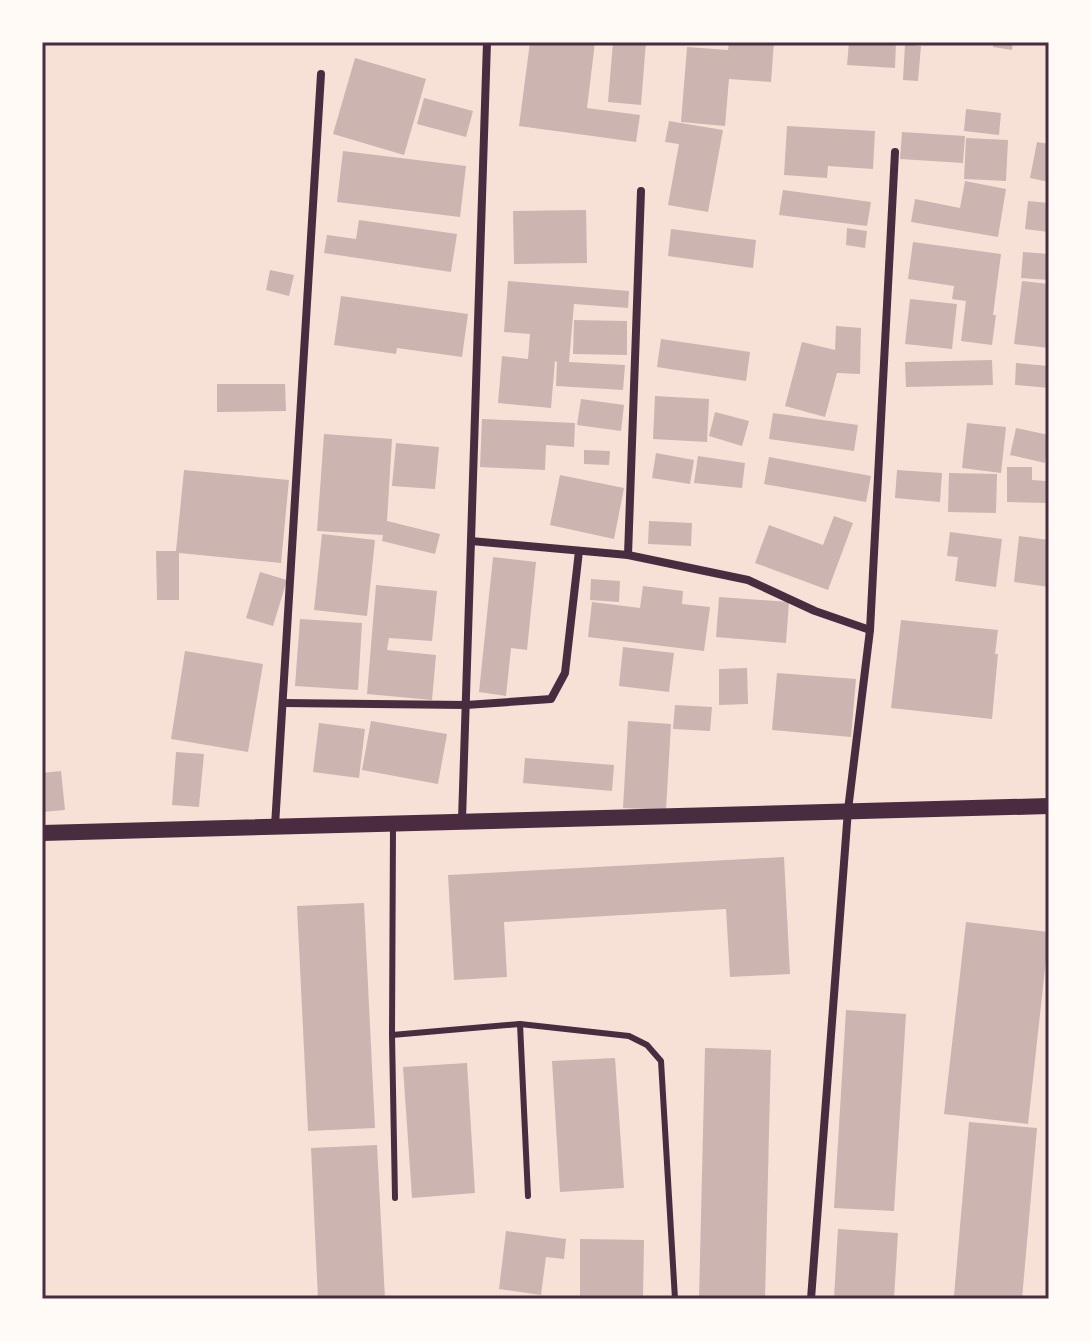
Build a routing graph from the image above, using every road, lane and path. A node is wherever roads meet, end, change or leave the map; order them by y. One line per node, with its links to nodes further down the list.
1 (487, 42): 5 (street)
2 (321, 74): 9 (street)
3 (895, 152): 8 (street)
4 (641, 191): 7 (street)
5 (471, 541): 6 (street); 10 (street)
6 (579, 551): 7 (street); 10 (street)
7 (628, 555): 8 (street)
8 (870, 630): 12 (street)
9 (283, 703): 10 (street); 15 (street)
10 (466, 705): 13 (street)
11 (1049, 806): 12 (main road)
12 (848, 810): 13 (main road); 22 (street)
13 (462, 820): 14 (main road)
14 (393, 823): 15 (main road); 18 (lane)
15 (275, 826): 16 (main road)
16 (42, 833)
17 (520, 1024): 18 (lane); 19 (lane); 21 (lane)
18 (392, 1035): 20 (lane)
19 (528, 1196)
20 (395, 1198)
21 (675, 1299)
22 (811, 1299)

